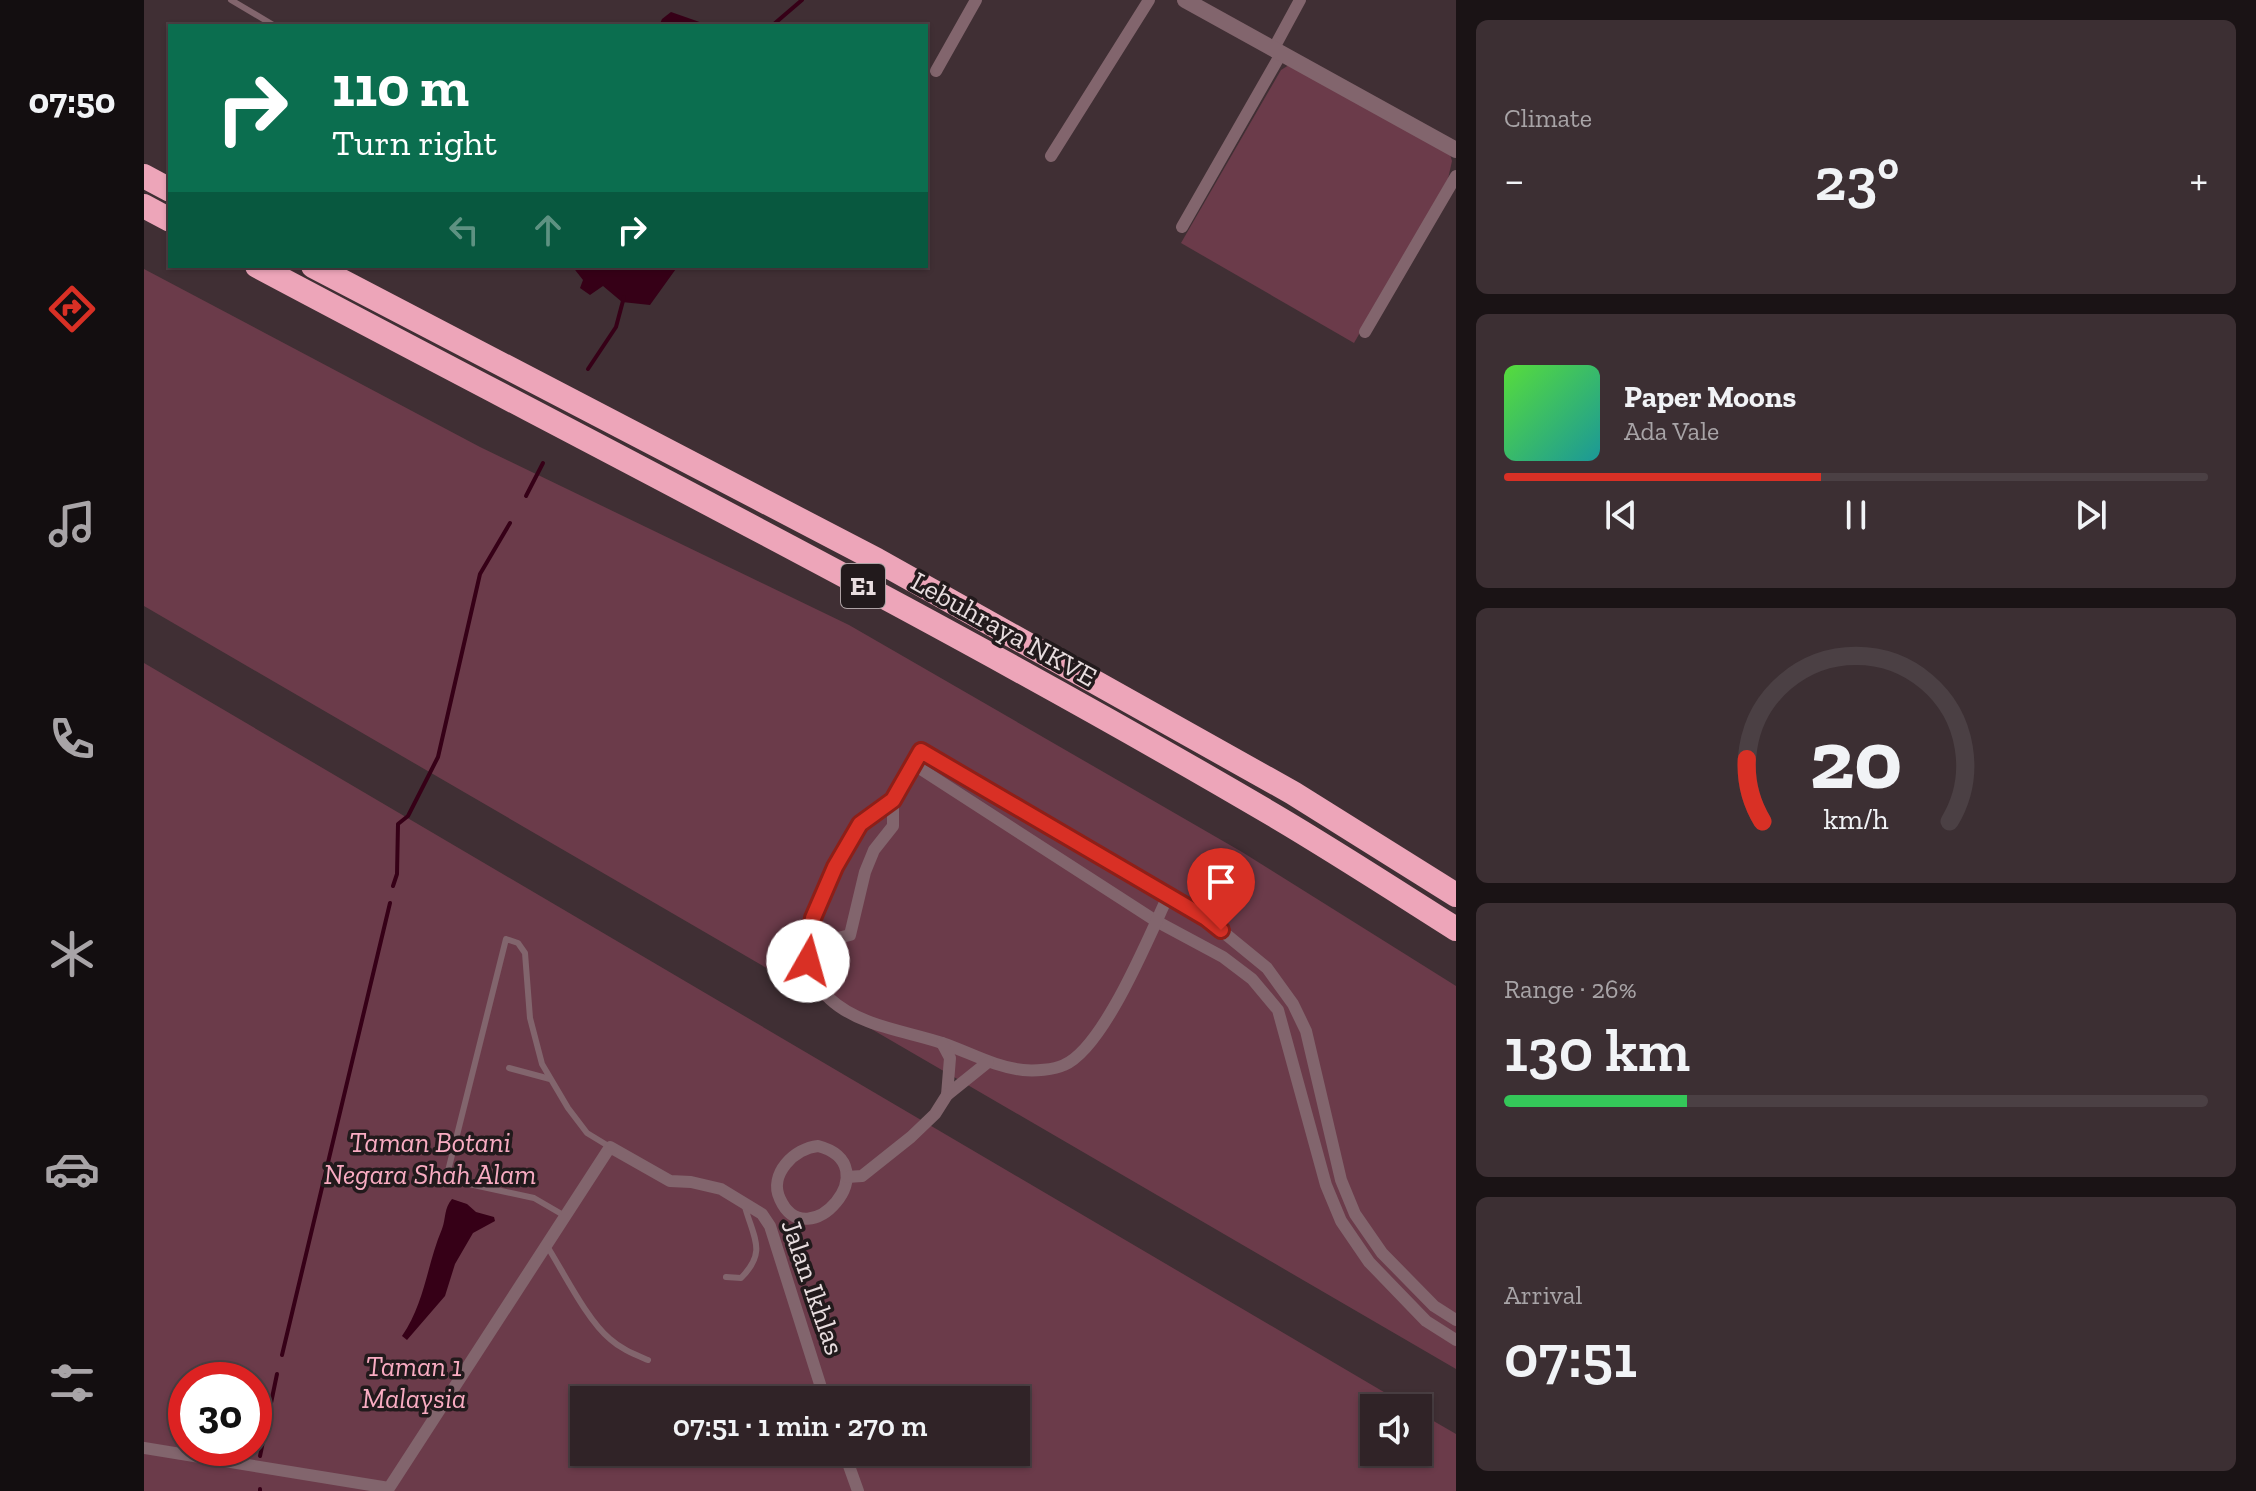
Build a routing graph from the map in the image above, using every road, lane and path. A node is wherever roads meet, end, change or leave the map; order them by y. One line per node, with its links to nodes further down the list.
1 (231, 0): 6 (lane)
2 (976, 0): 8 (street)
3 (1149, 0): 10 (street)
4 (1185, 0): 7 (street)
5 (1300, 0): 7 (street)
6 (272, 24)
7 (1278, 50): 9 (street); 16 (street)
8 (936, 71)
9 (1456, 150)
10 (1051, 156)
11 (144, 176): 13 (highway)
12 (1456, 176): 19 (street)
13 (168, 189)
14 (144, 206): 15 (highway)
15 (168, 219)
16 (1182, 227)
17 (261, 268): 25 (highway, Lebuhraya NKVE / E1)
18 (317, 268): 22 (highway, Lebuhraya NKVE / E1)
19 (1365, 332)
20 (913, 764): 21 (street); 23 (street); 24 (street)
21 (893, 800): 26 (street); 26 (street)
22 (1456, 895)
23 (1168, 896): 24 (street); 40 (street)
24 (1156, 921): 28 (street); 41 (street)
25 (1456, 929)
26 (808, 945): 27 (street)
27 (942, 1043): 28 (street); 31 (street)
28 (988, 1062): 31 (street)
29 (509, 1068): 30 (lane)
30 (550, 1079): 32 (lane); 36 (lane)
31 (947, 1095): 33 (street)
32 (610, 1147): 34 (street, Jalan Ikhlas); 36 (street)
33 (847, 1177): 35 (street); 35 (street)
34 (744, 1204): 37 (street, Jalan Ikhlas); 39 (lane)
35 (788, 1210): 37 (street)
36 (565, 1216): 38 (street)
37 (770, 1226): 43 (street, Jalan Ikhlas)
38 (546, 1245): 42 (lane); 46 (street)
39 (726, 1277)
40 (1456, 1320)
41 (1456, 1340)
42 (648, 1360)
43 (821, 1386)
44 (144, 1448): 46 (street)
45 (849, 1466): 47 (street)
46 (389, 1490)
47 (858, 1491)

